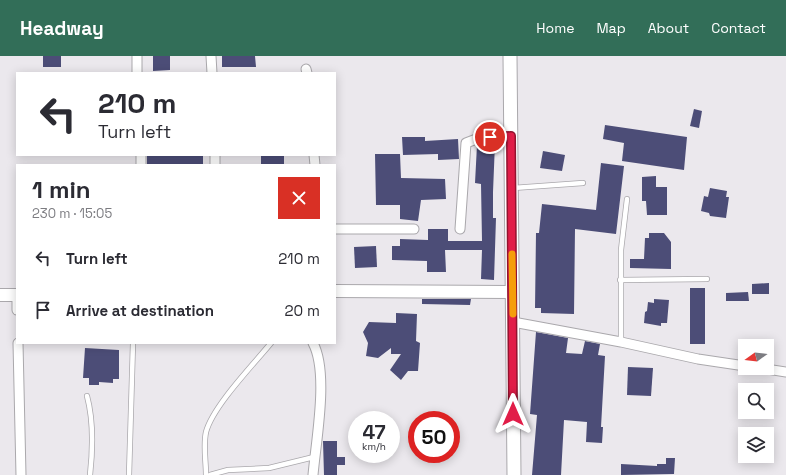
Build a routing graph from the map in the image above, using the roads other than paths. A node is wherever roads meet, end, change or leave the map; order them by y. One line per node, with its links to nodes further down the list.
1 (137, 56): 4 (street)
2 (211, 56): 5 (street)
3 (510, 56): 6 (main road)
4 (137, 72)
5 (212, 72)
6 (511, 136): 8 (main road); 12 (street)
7 (583, 183): 8 (lane)
8 (512, 188): 16 (main road)
9 (627, 199): 14 (lane)
10 (336, 229): 11 (street)
11 (414, 229)
12 (460, 229)
13 (707, 279): 14 (lane)
14 (620, 280): 20 (lane)
15 (336, 291): 16 (street)
16 (512, 292): 19 (main road)
17 (0, 295): 18 (street)
18 (16, 295)
19 (513, 322): 20 (street); 36 (main road)
20 (621, 342): 25 (street)
21 (18, 344): 30 (street)
22 (132, 344): 32 (lane)
23 (270, 344): 33 (lane)
24 (314, 344): 29 (street)
25 (738, 365)
26 (774, 370): 27 (street)
27 (786, 372)
28 (87, 396): 31 (lane)
29 (314, 457): 34 (lane); 35 (street)
30 (21, 475)
31 (90, 475)
32 (129, 475)
33 (206, 475)
34 (210, 475)
35 (313, 475)
36 (514, 475)

